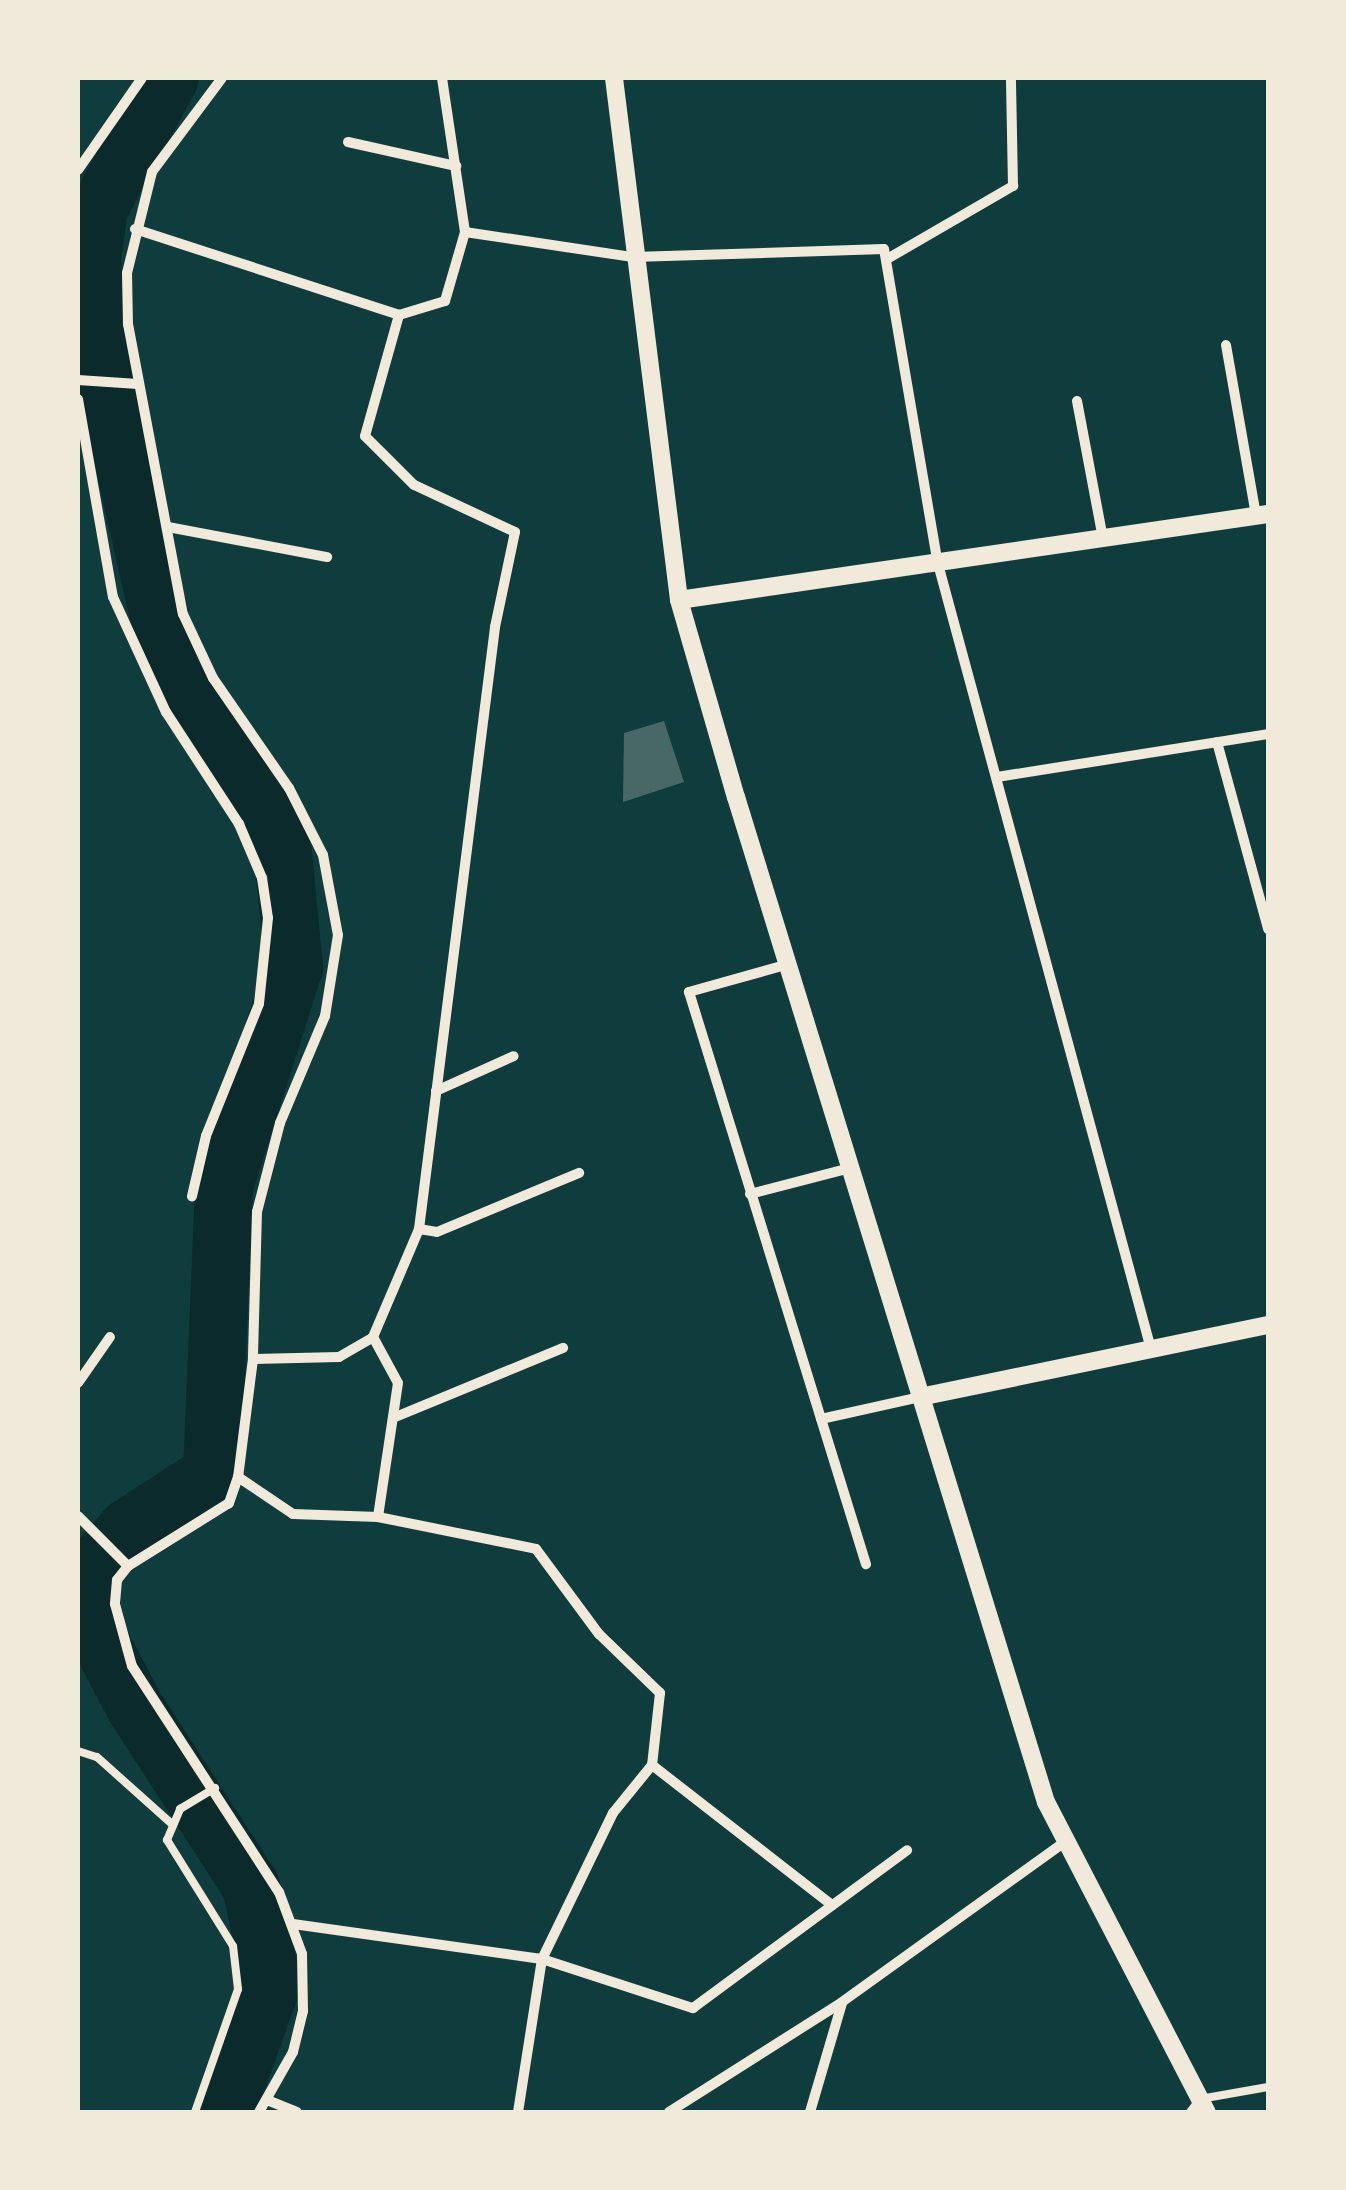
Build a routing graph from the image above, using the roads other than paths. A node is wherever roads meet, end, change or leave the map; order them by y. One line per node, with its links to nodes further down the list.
1 (142, 78): 8 (street)
2 (222, 78): 9 (street)
3 (442, 78): 7 (street)
4 (614, 78): 11 (street)
5 (1011, 78): 12 (street)
6 (348, 142): 7 (street)
7 (456, 166): 10 (street)
8 (78, 170)
9 (134, 229): 13 (street); 16 (street)
10 (466, 232): 11 (street); 13 (street)
11 (633, 257): 12 (street); 24 (street)
12 (886, 259): 23 (street)
13 (399, 315): 31 (street)
14 (1226, 345): 19 (street)
15 (82, 380): 16 (street)
16 (138, 384): 20 (street)
17 (78, 399): 35 (street)
18 (1077, 400): 21 (street)
19 (1262, 515): 21 (street)
20 (168, 527): 22 (street); 42 (street)
21 (1103, 539): 23 (street)
22 (327, 557)
23 (938, 564): 24 (street); 27 (street)
24 (679, 600): 29 (street)
25 (1268, 734): 26 (street)
26 (1217, 742): 27 (street); 28 (street)
27 (997, 777): 41 (street)
28 (1268, 929)
29 (789, 964): 32 (street); 34 (street)
30 (514, 1056): 31 (street)
31 (436, 1091): 36 (street)
32 (850, 1168): 34 (street); 44 (street)
33 (579, 1174): 36 (street)
34 (750, 1194): 46 (street)
35 (192, 1196)
36 (418, 1229): 39 (street)
37 (1268, 1325): 41 (street)
38 (110, 1337): 43 (street)
39 (373, 1337): 42 (street); 45 (street)
40 (563, 1348): 45 (street)
41 (1151, 1350): 44 (street)
42 (253, 1359): 47 (street)
43 (78, 1383)
44 (920, 1396): 46 (street); 56 (street)
45 (392, 1418): 49 (street)
46 (821, 1418): 50 (street)
47 (238, 1478): 49 (street); 51 (street)
48 (78, 1516): 51 (street)
49 (378, 1517): 53 (street)
50 (866, 1564)
51 (128, 1566): 54 (street)
52 (78, 1751): 55 (lane)
53 (652, 1765): 58 (street); 60 (street)
54 (211, 1790): 55 (lane); 59 (street)
55 (173, 1825): 65 (lane)
56 (1064, 1842): 61 (street); 64 (street)
57 (907, 1850): 58 (street)
58 (832, 1904): 60 (street)
59 (293, 1924): 60 (street); 63 (street)
60 (542, 1959): 68 (street)
61 (842, 2002): 69 (street); 70 (street)
62 (1268, 2087): 64 (lane)
63 (268, 2100): 66 (street); 67 (street)
64 (1199, 2108)
65 (195, 2112)
66 (260, 2112)
67 (297, 2112)
68 (518, 2112)
69 (669, 2112)
70 (810, 2112)

